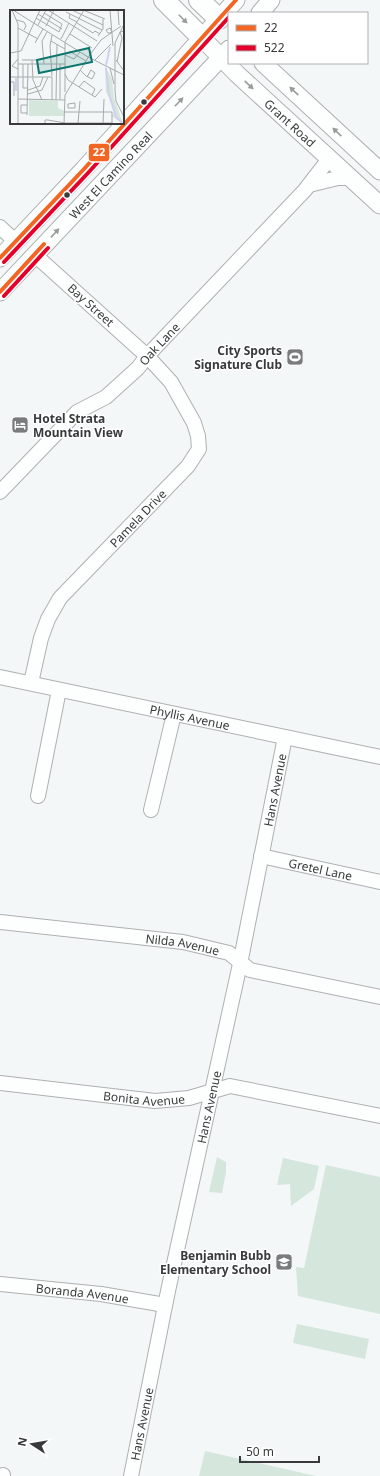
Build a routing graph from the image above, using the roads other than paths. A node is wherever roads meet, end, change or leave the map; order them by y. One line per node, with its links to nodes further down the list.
1 (164, 0): 8 (highway, one-way to 8)
2 (199, 0): 7 (highway)
3 (236, 0): 5 (main road, West El Camino Real)
4 (271, 0): 6 (main road)
5 (230, 12)
6 (261, 12)
7 (224, 25): 8 (main road, West El Camino Real)
8 (203, 39): 9 (main road, Grant Road); 18 (main road, West El Camino Real)
9 (225, 53): 19 (main road, West El Camino Real, one-way to 9)
10 (236, 64): 12 (main road, Grant Road, one-way to 12)
11 (264, 64): 13 (main road, one-way to 11)
12 (329, 159): 13 (main road); 15 (street, Oak Lane)
13 (351, 162): 14 (main road); 15 (street); 16 (main road)
14 (380, 172)
15 (309, 185): 22 (street, Oak Lane)
16 (380, 205)
17 (0, 227): 18 (street)
18 (16, 242): 20 (main road, West El Camino Real)
19 (35, 255): 21 (main road, West El Camino Real); 22 (street, Bay Street)
20 (0, 258)
21 (0, 292)
22 (147, 356): 23 (street, Oak Lane); 25 (street, Pamela Drive)
23 (0, 492)
24 (0, 677): 25 (street, Phyllis Avenue)
25 (31, 683): 26 (street, Phyllis Avenue)
26 (59, 690): 27 (street, Phyllis Avenue); 30 (street)
27 (174, 714): 28 (street, Phyllis Avenue); 31 (street)
28 (285, 737): 29 (street, Phyllis Avenue); 32 (street, Hans Avenue)
29 (380, 757)
30 (38, 796)
31 (150, 810)
32 (261, 856): 33 (street, Gretel Lane); 35 (street, Hans Avenue)
33 (380, 882)
34 (0, 922): 35 (street, Nilda Avenue)
35 (240, 964): 36 (street, Nilda Avenue); 38 (street, Hans Avenue)
36 (380, 996)
37 (0, 1083): 38 (street, Bonita Avenue)
38 (213, 1090): 39 (street, Bonita Avenue); 41 (street, Hans Avenue)
39 (380, 1116)
40 (0, 1284): 41 (street, Boranda Avenue)
41 (165, 1305): 42 (street, Hans Avenue)
42 (131, 1476)

